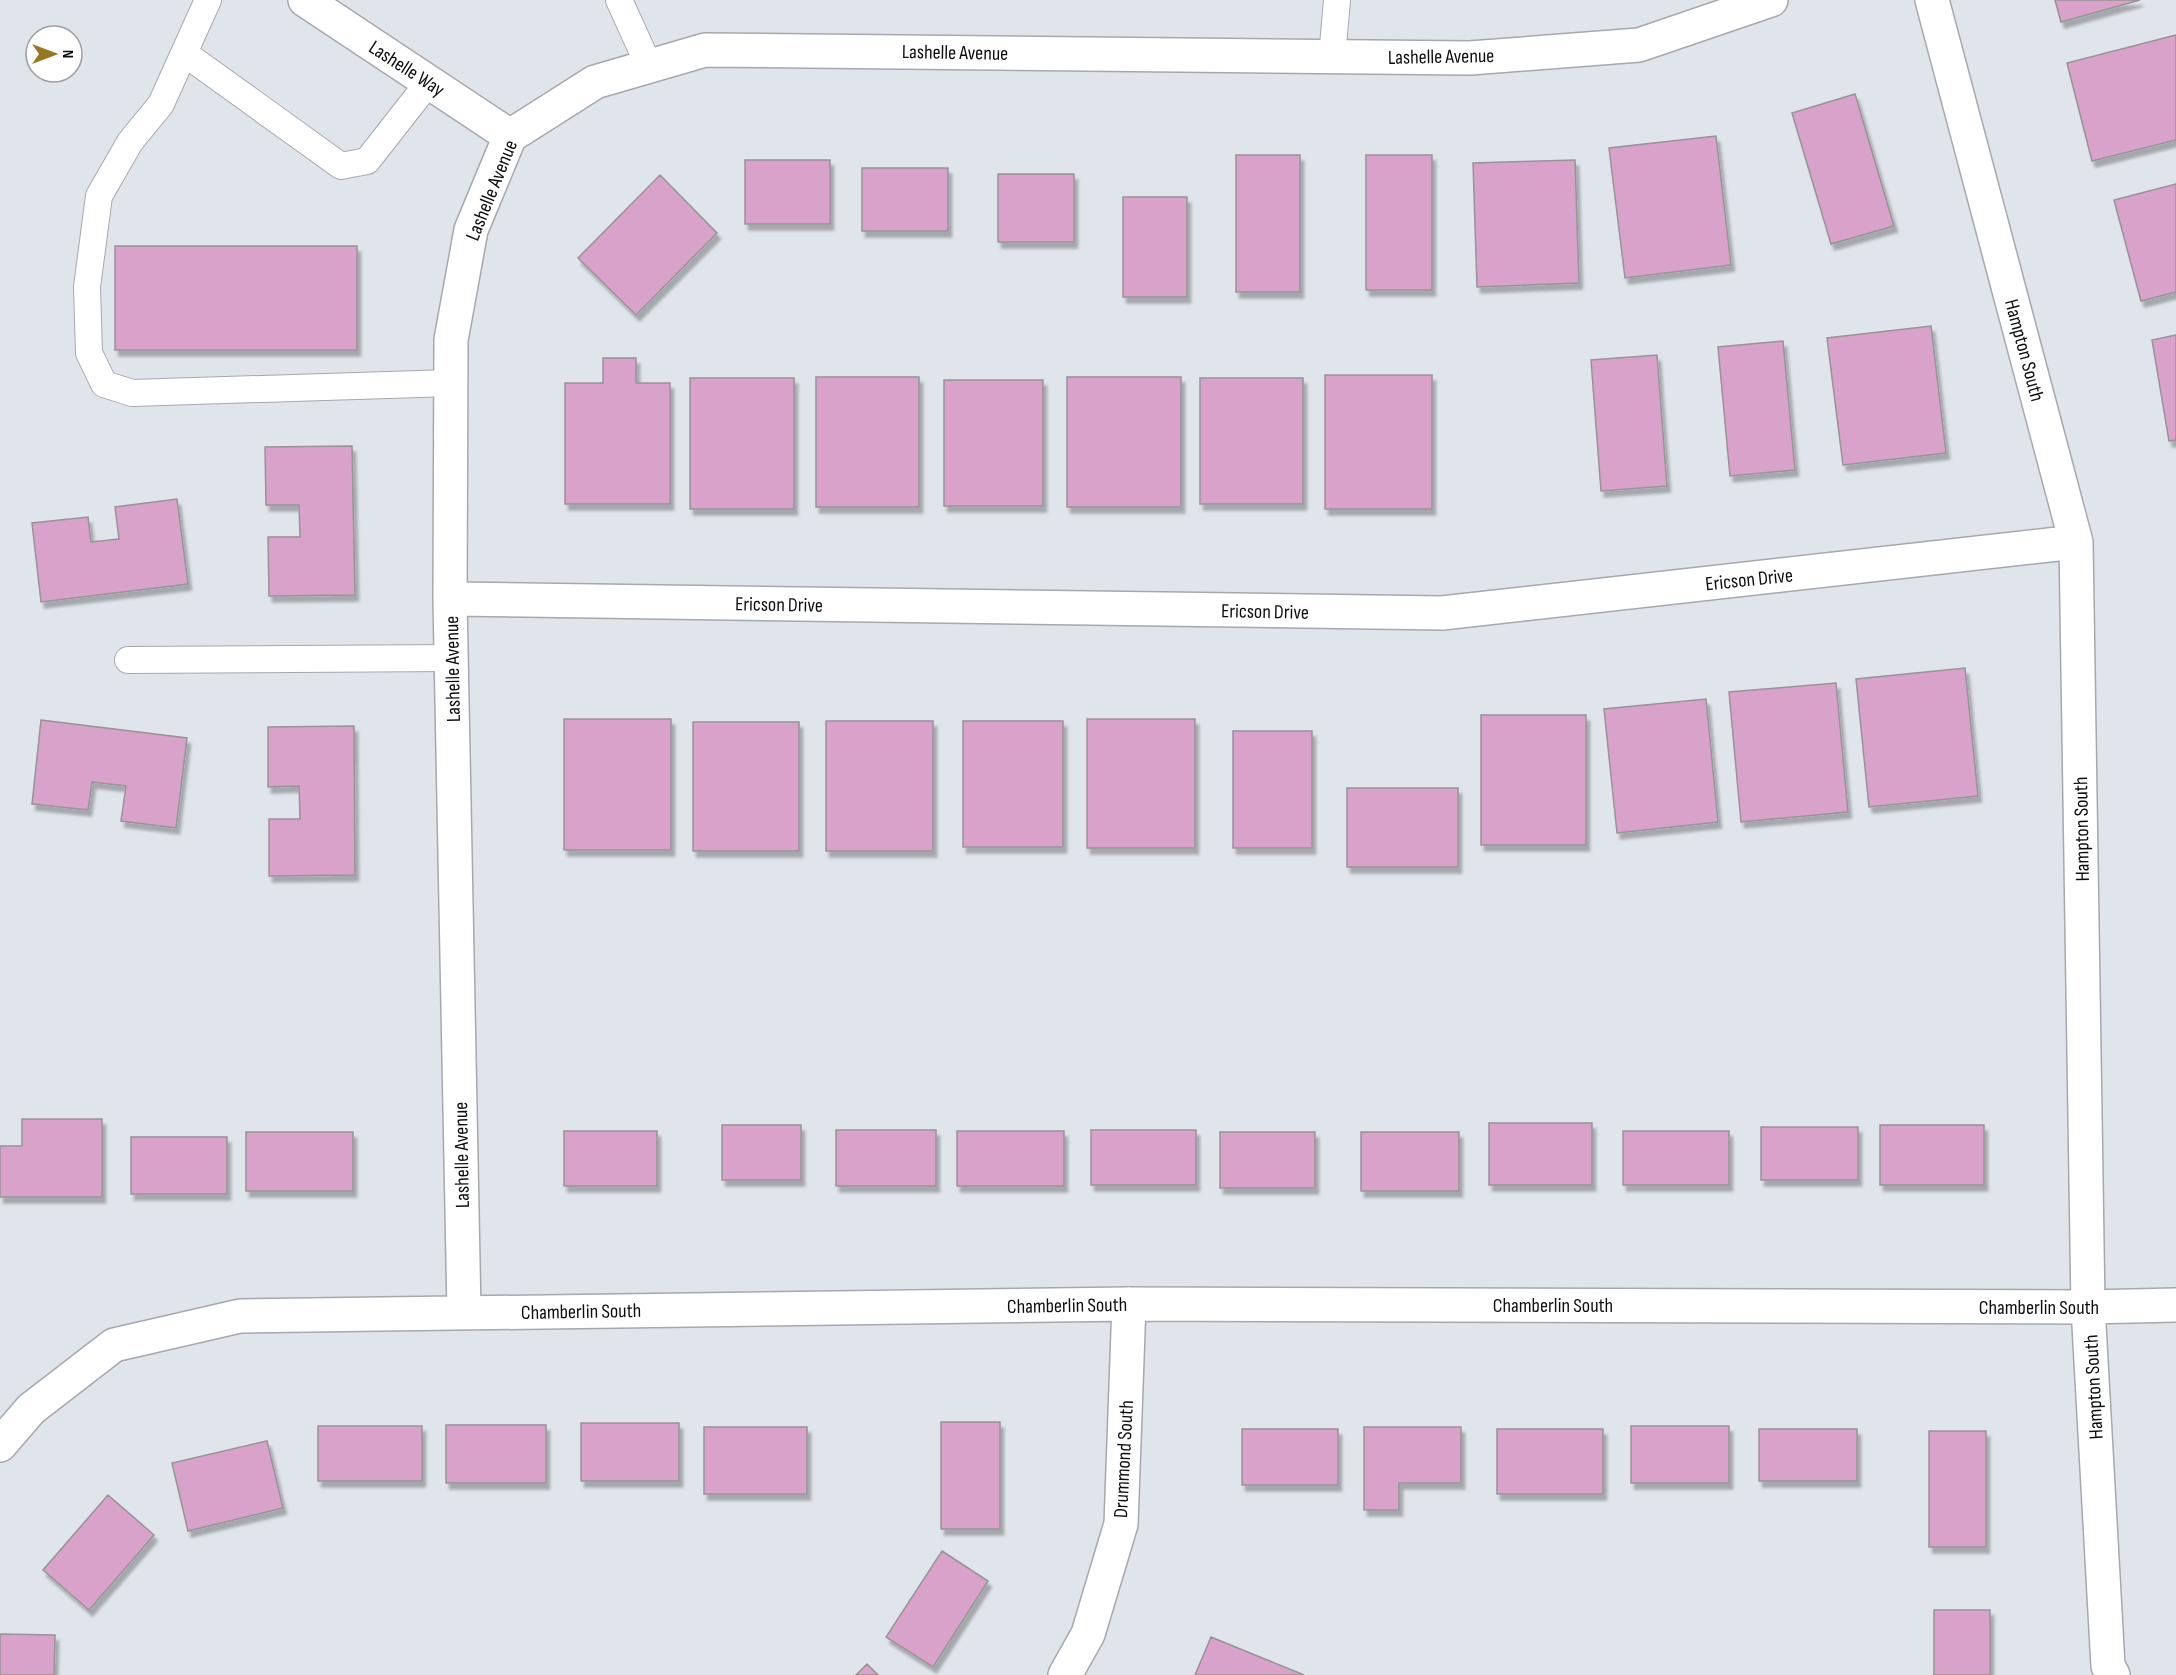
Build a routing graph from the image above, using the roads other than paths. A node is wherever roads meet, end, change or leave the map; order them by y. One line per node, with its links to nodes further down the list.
1 (208, 0): 7 (lane)
2 (305, 0): 10 (street, Lashelle Way)
3 (619, 0): 9 (lane)
4 (1337, 0): 8 (lane)
5 (1771, 0): 8 (street, Lashelle Avenue)
6 (1932, 0): 13 (street, Hampton South)
7 (184, 53): 10 (lane); 12 (lane)
8 (1332, 57): 9 (street, Lashelle Avenue)
9 (649, 66): 11 (street, Lashelle Avenue)
10 (429, 82): 11 (street, Lashelle Way)
11 (510, 136): 12 (street, Lashelle Avenue)
12 (451, 383): 14 (street, Lashelle Avenue)
13 (2076, 542): 14 (street, Ericson Drive); 19 (street, Hampton South)
14 (450, 599): 15 (street, Lashelle Avenue)
15 (452, 657): 16 (lane); 20 (street, Lashelle Avenue)
16 (128, 660)
17 (1129, 1304): 19 (street, Chamberlin South); 20 (street, Chamberlin South); 22 (street, Drummond South)
18 (2176, 1305): 19 (street, Chamberlin South)
19 (2088, 1307): 23 (street, Hampton South)
20 (464, 1312): 21 (street, Chamberlin South)
21 (0, 1445)
22 (1065, 1675)
23 (2113, 1675)

